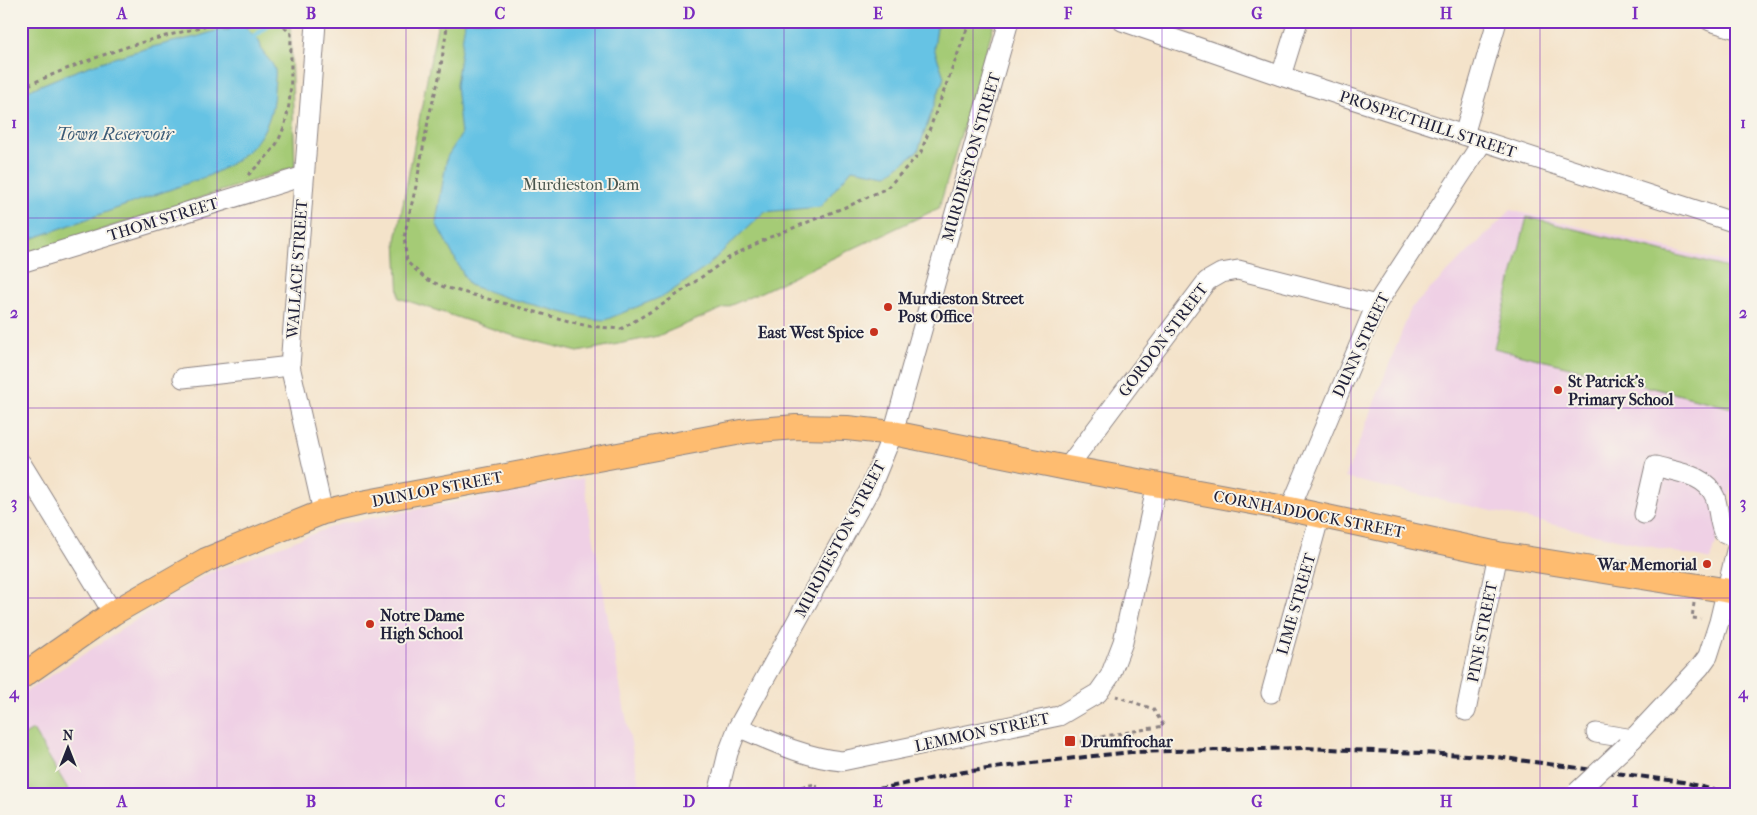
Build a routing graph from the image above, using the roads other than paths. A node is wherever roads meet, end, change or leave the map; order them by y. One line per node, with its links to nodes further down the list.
1 (1009, 21): 17 (street, MURDIESTON STREET)
2 (1122, 21): 8 (street, PROSPECTHILL STREET)
3 (1298, 21): 8 (street)
4 (1498, 21): 9 (street)
5 (1710, 21): 7 (street)
6 (316, 23): 11 (street, WALLACE STREET)
7 (1736, 29)
8 (1281, 76): 9 (street, PROSPECTHILL STREET)
9 (1464, 135): 10 (street, PROSPECTHILL STREET)
10 (1484, 141): 12 (street, PROSPECTHILL STREET); 14 (street, DUNN STREET)
11 (304, 176): 13 (street, THOM STREET); 15 (street, WALLACE STREET)
12 (1736, 223)
13 (21, 263)
14 (1376, 306): 19 (street, GORDON STREET); 21 (street, DUNN STREET)
15 (290, 366): 16 (street); 22 (street, WALLACE STREET)
16 (183, 378)
17 (893, 433): 19 (main road, CORNHADDOCK STREET); 22 (main road, DUNLOP STREET); 33 (street, MURDIESTON STREET)
18 (21, 463): 29 (street)
19 (1067, 468): 20 (main road, CORNHADDOCK STREET)
20 (1157, 484): 21 (main road, CORNHADDOCK STREET); 33 (street, LEMMON STREET)
21 (1290, 509): 24 (main road, CORNHADDOCK STREET)
22 (323, 512): 29 (main road, DUNLOP STREET)
23 (1644, 514): 25 (street)
24 (1320, 515): 27 (main road, CORNHADDOCK STREET); 31 (street, LIME STREET)
25 (1736, 538)
26 (1736, 551): 28 (street)
27 (1498, 554): 28 (main road, CORNHADDOCK STREET); 32 (street, PINE STREET)
28 (1731, 591): 35 (street)
29 (113, 613): 30 (main road, DUNLOP STREET)
30 (21, 677)
31 (1271, 692)
32 (1466, 711)
33 (738, 727): 36 (street, MURDIESTON STREET)
34 (1596, 733): 35 (street)
35 (1629, 742): 37 (street, bridge)
36 (719, 790)
37 (1577, 793)

